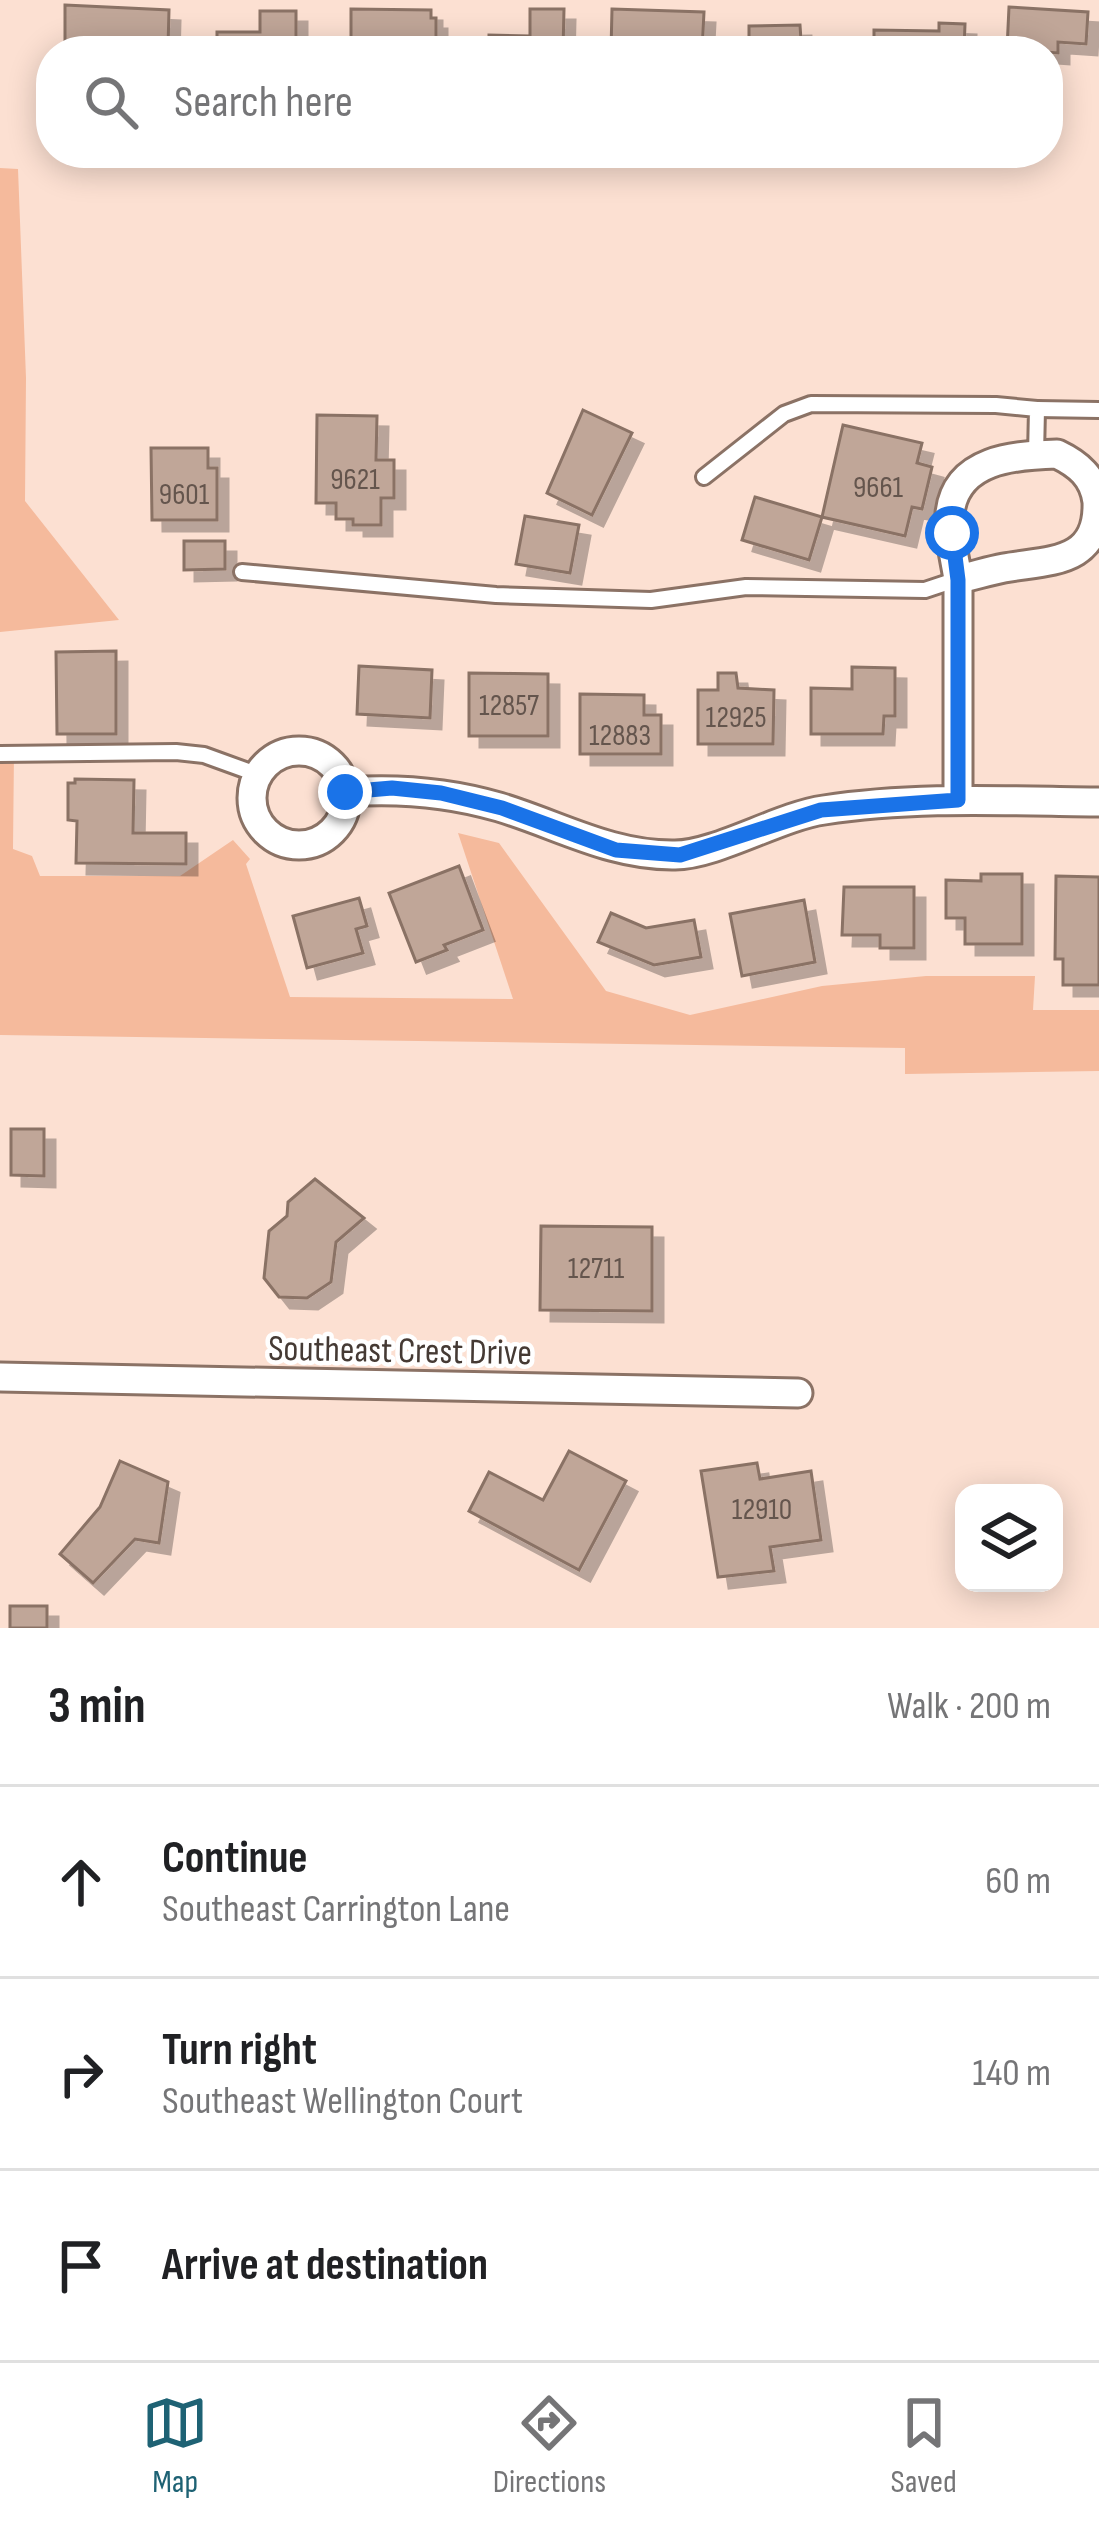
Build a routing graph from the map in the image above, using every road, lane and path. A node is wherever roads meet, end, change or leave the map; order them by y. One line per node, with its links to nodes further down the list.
1 (1037, 409): 2 (lane); 3 (lane); 4 (lane)
2 (1099, 410)
3 (1036, 455): 6 (street); 6 (street)
4 (704, 477)
5 (242, 572): 6 (lane)
6 (958, 580): 10 (street)
7 (0, 754): 8 (lane)
8 (259, 775): 9 (street); 9 (street)
9 (345, 792): 10 (street)
10 (958, 800): 11 (street)
11 (1099, 802)
12 (0, 1377): 13 (street, Southeast Crest Drive)
13 (798, 1393)

